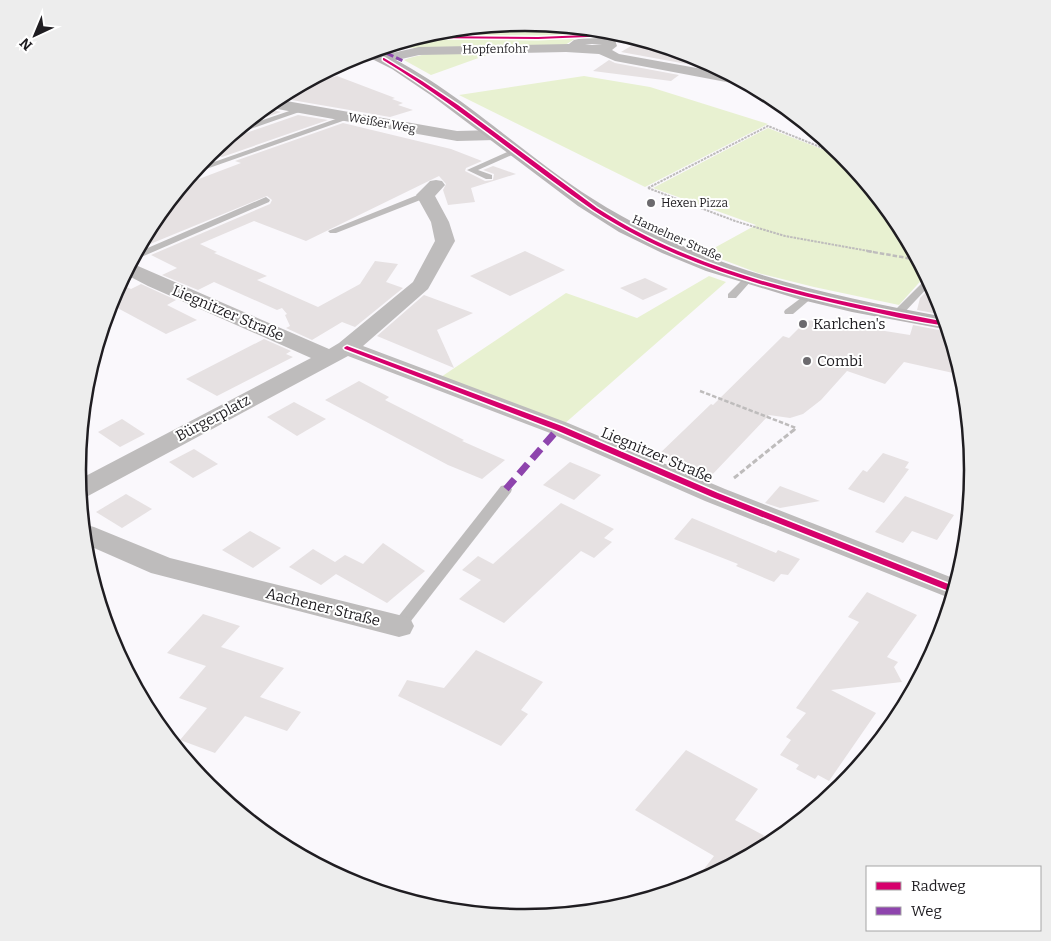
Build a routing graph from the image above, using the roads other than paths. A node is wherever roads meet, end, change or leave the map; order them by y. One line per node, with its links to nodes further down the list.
1 (611, 42): 3 (street, Hopfenfohr); 4 (street, Hopfenfohr)
2 (379, 57): 3 (main road, Hamelner Straße)
3 (384, 59): 9 (main road, Hamelner Straße)
4 (719, 76)
5 (280, 106): 6 (street, Weißer Weg)
6 (304, 109): 7 (street, Weißer Weg); 8 (lane)
7 (350, 117): 9 (street, Weißer Weg); 11 (lane)
8 (254, 125)
9 (495, 135): 10 (main road, Hamelner Straße)
10 (517, 151): 12 (lane); 18 (main road, Hamelner Straße)
11 (209, 166)
12 (489, 177)
13 (430, 190): 15 (lane); 25 (street, Bürgerplatz)
14 (266, 200): 16 (lane)
15 (333, 231)
16 (144, 254)
17 (134, 271): 25 (street, Liegnitzer Straße)
18 (748, 279): 20 (main road, Hamelner Straße); 21 (lane)
19 (924, 286): 23 (lane)
20 (808, 295): 22 (lane); 23 (main road, Hamelner Straße)
21 (732, 296)
22 (789, 312)
23 (897, 314): 24 (main road, Hamelner Straße)
24 (939, 322)
25 (338, 352): 26 (street, Bürgerplatz); 29 (street, Liegnitzer Straße)
26 (87, 486)
27 (506, 490): 30 (lane, Aachener Straße)
28 (91, 536): 30 (street, Aachener Straße)
29 (949, 588)
30 (398, 626)

